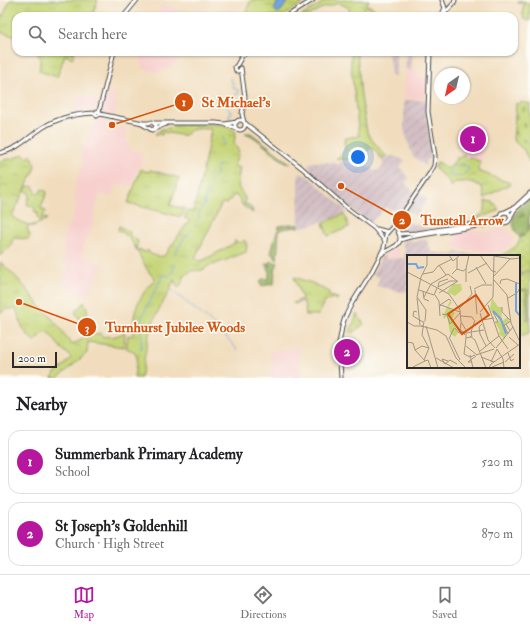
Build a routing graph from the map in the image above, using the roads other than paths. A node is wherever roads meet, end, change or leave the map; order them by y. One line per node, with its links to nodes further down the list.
1 (137, 0): 6 (main road)
2 (313, 0): 7 (main road)
3 (455, 0): 5 (main road)
4 (443, 1): 5 (main road); 8 (main road)
5 (452, 5): 9 (main road)
6 (127, 12)
7 (294, 12)
8 (443, 12)
9 (445, 12)
10 (113, 56): 18 (main road)
11 (242, 56): 13 (main road); 14 (main road)
12 (430, 56): 38 (main road)
13 (237, 65): 14 (main road); 15 (main road)
14 (241, 67): 15 (main road); 16 (main road)
15 (237, 71): 16 (main road)
16 (243, 79): 17 (main road)
17 (243, 107): 20 (main road); 21 (main road)
18 (98, 112): 19 (main road); 31 (main road)
19 (139, 122): 24 (main road); 26 (main road)
20 (237, 122): 21 (main road); 25 (main road); 28 (main road)
21 (245, 122): 29 (main road); 30 (main road)
22 (154, 123): 23 (main road); 24 (main road); 27 (main road)
23 (168, 123): 25 (main road); 27 (main road)
24 (149, 124): 26 (main road)
25 (224, 124): 28 (main road)
26 (149, 128): 27 (main road)
27 (155, 128)
28 (237, 129): 29 (main road)
29 (244, 129): 30 (main road)
30 (255, 131): 39 (main road)
31 (0, 153)
32 (530, 193): 34 (main road)
33 (530, 196): 35 (main road)
34 (506, 212): 35 (main road); 36 (main road)
35 (511, 216): 37 (main road)
36 (500, 217): 37 (main road); 41 (main road)
37 (502, 222): 42 (main road)
38 (396, 223): 40 (main road); 41 (main road)
39 (374, 228): 40 (main road); 43 (main road)
40 (389, 231): 41 (main road); 43 (main road)
41 (398, 233): 42 (main road)
42 (400, 240): 44 (main road)
43 (385, 241): 44 (main road); 45 (main road)
44 (394, 247): 45 (main road)
45 (379, 258): 46 (main road)
46 (341, 378)

